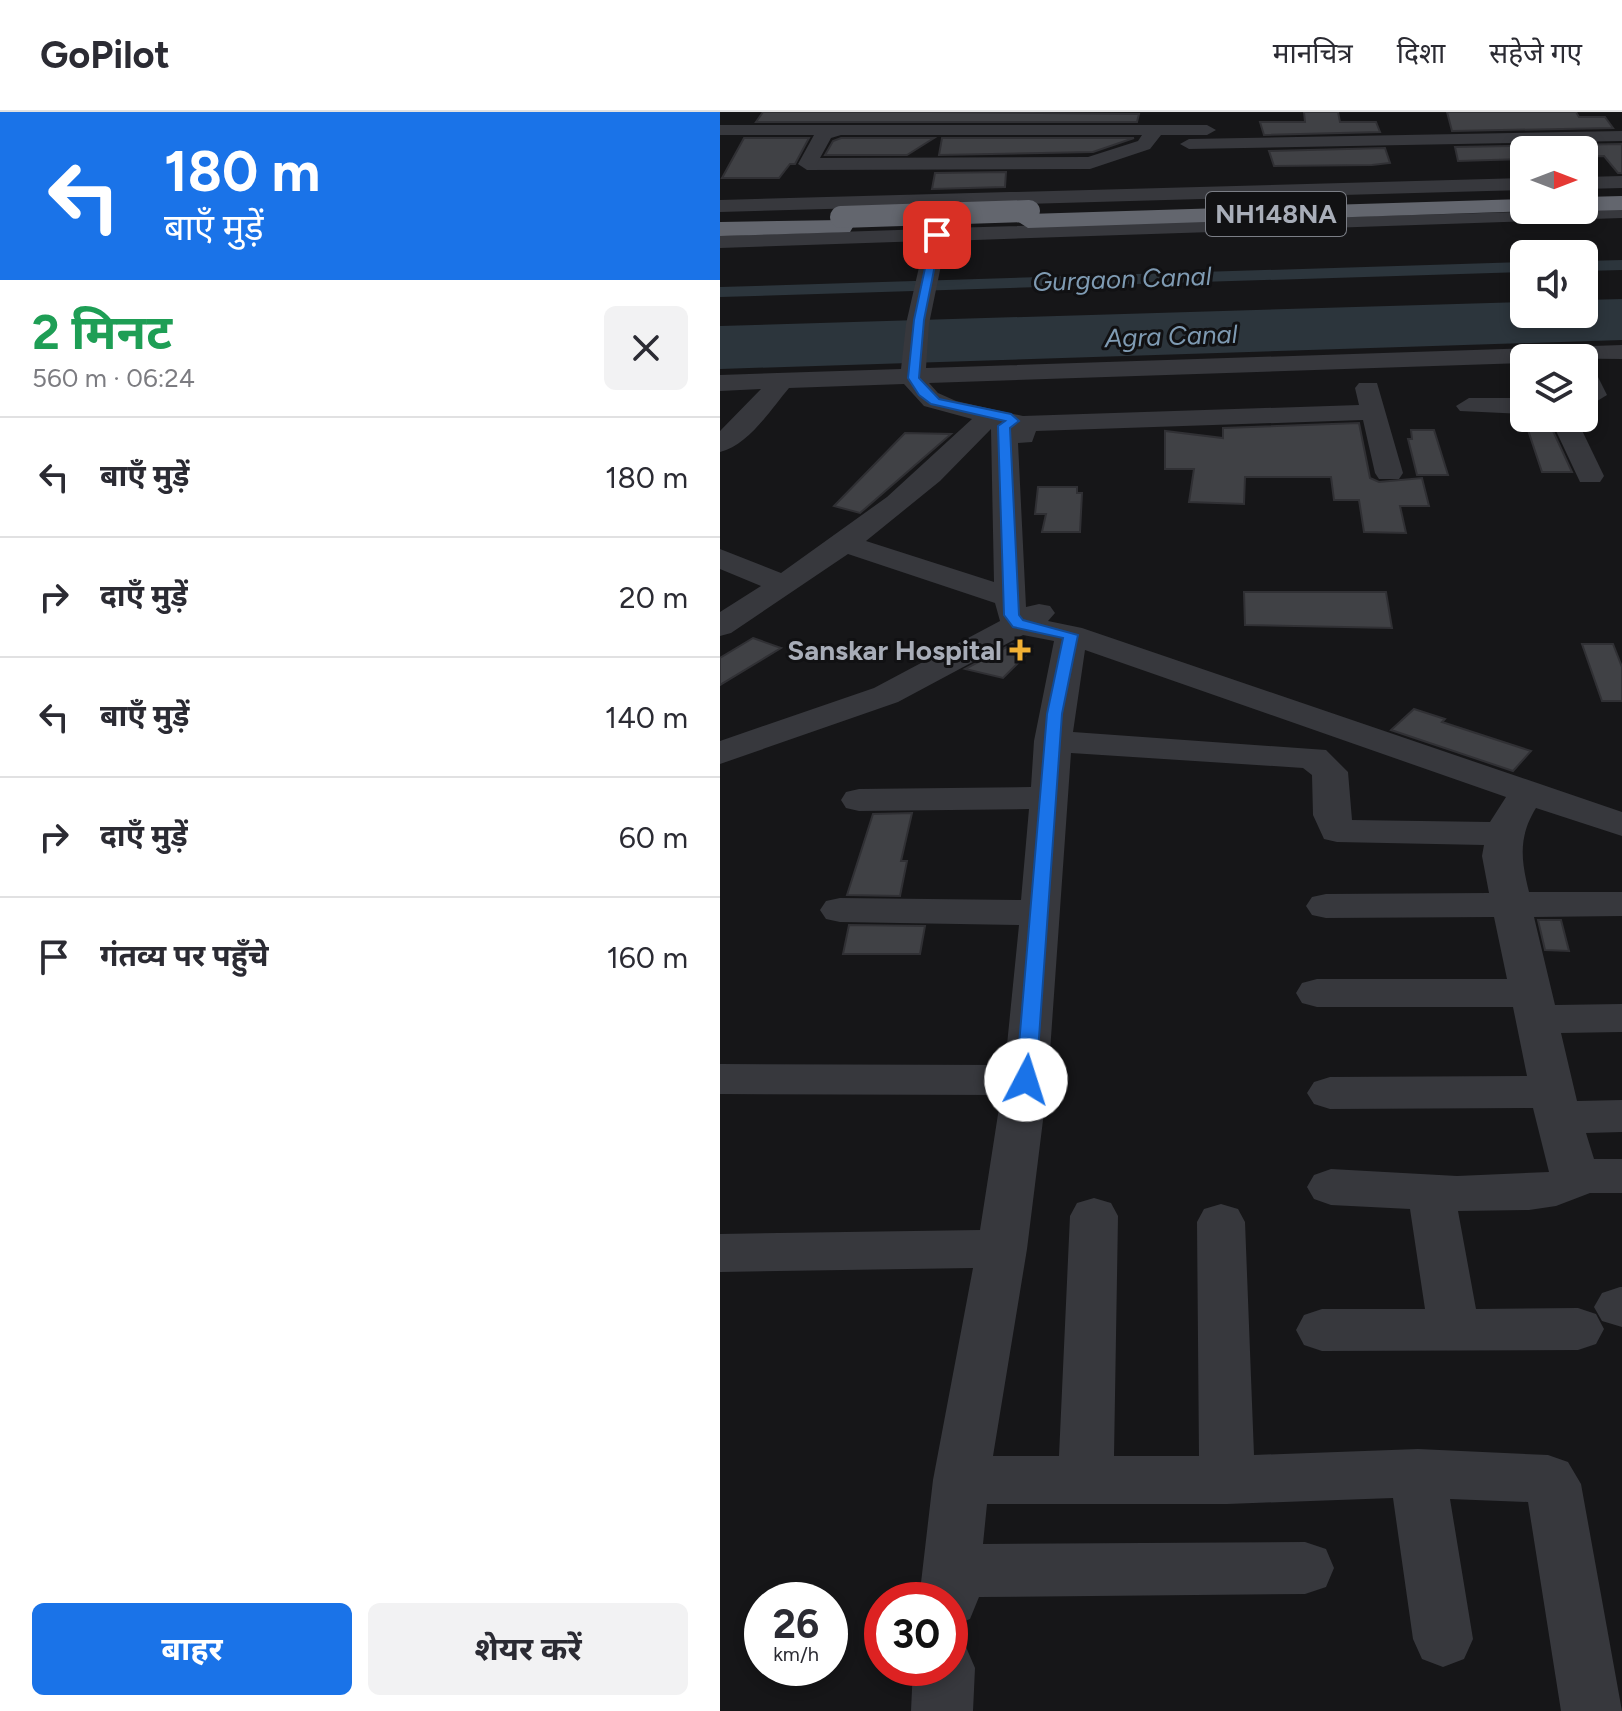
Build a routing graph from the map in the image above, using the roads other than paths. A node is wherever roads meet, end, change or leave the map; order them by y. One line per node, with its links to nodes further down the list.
1 (744, 112): 3 (street)
2 (845, 123): 3 (street); 4 (street); 4 (street)
3 (727, 130): 6 (street)
4 (1156, 130): 5 (street)
5 (1622, 136)
6 (720, 154)
7 (1142, 178): 13 (street)
8 (1622, 182): 9 (street)
9 (1598, 183)
10 (1510, 184): 13 (street)
11 (1622, 193): 12 (highway)
12 (1598, 194)
13 (1119, 195): 15 (street)
14 (1510, 197): 21 (highway, NH148NA)
15 (945, 199): 18 (street); 25 (street)
16 (1622, 203): 17 (highway)
17 (1598, 204)
18 (720, 206)
19 (1510, 206): 21 (highway, NH148NA)
20 (1622, 212): 25 (street)
21 (1029, 216): 23 (highway, NH148NA)
22 (720, 219): 23 (highway, NH148NA)
23 (841, 222): 24 (highway, NH148NA)
24 (720, 229)
25 (937, 235): 26 (street); 33 (street)
26 (720, 242)
27 (1622, 352): 30 (street)
28 (1501, 357): 29 (street); 31 (street); 34 (street)
29 (1510, 357)
30 (1598, 357)
31 (1360, 362): 32 (street); 39 (street)
32 (1265, 366): 33 (street); 40 (street)
33 (914, 373): 35 (street); 41 (street)
34 (1510, 376)
35 (782, 381): 36 (street); 43 (street)
36 (720, 383)
37 (1469, 406): 38 (street)
38 (1510, 406)
39 (1373, 412): 40 (street); 44 (street)
40 (1179, 418): 41 (street)
41 (1007, 420): 46 (street); 49 (street)
42 (1570, 432): 45 (street)
43 (727, 433)
44 (1389, 473)
45 (1590, 476)
46 (844, 543): 48 (street); 49 (street)
47 (720, 558): 48 (street)
48 (784, 585): 50 (street)
49 (1032, 616): 51 (street); 52 (street); 53 (street)
50 (720, 626)
51 (1052, 741): 54 (street); 57 (street)
52 (727, 742)
53 (1528, 792): 56 (street); 57 (street)
54 (1047, 798): 55 (street); 62 (street)
55 (859, 800)
56 (1622, 825)
57 (1504, 834): 58 (street)
58 (1509, 904): 59 (street); 60 (street); 64 (street)
59 (1622, 904)
60 (1326, 906)
61 (840, 910): 62 (street)
62 (1040, 913): 67 (street)
63 (1317, 993): 64 (street)
64 (1533, 1006): 65 (street); 69 (street)
65 (1622, 1018)
66 (720, 1079): 67 (street)
67 (1026, 1080): 77 (street)
68 (1330, 1093): 69 (street)
69 (1556, 1104): 70 (street); 71 (street)
70 (1622, 1116)
71 (1575, 1176): 72 (street); 74 (street)
72 (1622, 1176)
73 (1331, 1187): 74 (street)
74 (1431, 1192): 81 (street)
75 (1094, 1216): 84 (street)
76 (1221, 1222): 85 (street)
77 (1002, 1249): 78 (street); 83 (street)
78 (720, 1253)
79 (1607, 1314): 81 (street)
80 (1322, 1330): 81 (street)
81 (1454, 1330)
82 (1418, 1473): 85 (street); 89 (street); 92 (street)
83 (961, 1480): 84 (street); 87 (street)
84 (1086, 1480): 85 (street)
85 (1227, 1480)
86 (1305, 1568): 88 (street)
87 (950, 1582)
88 (968, 1585)
89 (1443, 1639)
90 (943, 1686): 91 (street)
91 (942, 1711)
92 (1592, 1711)

